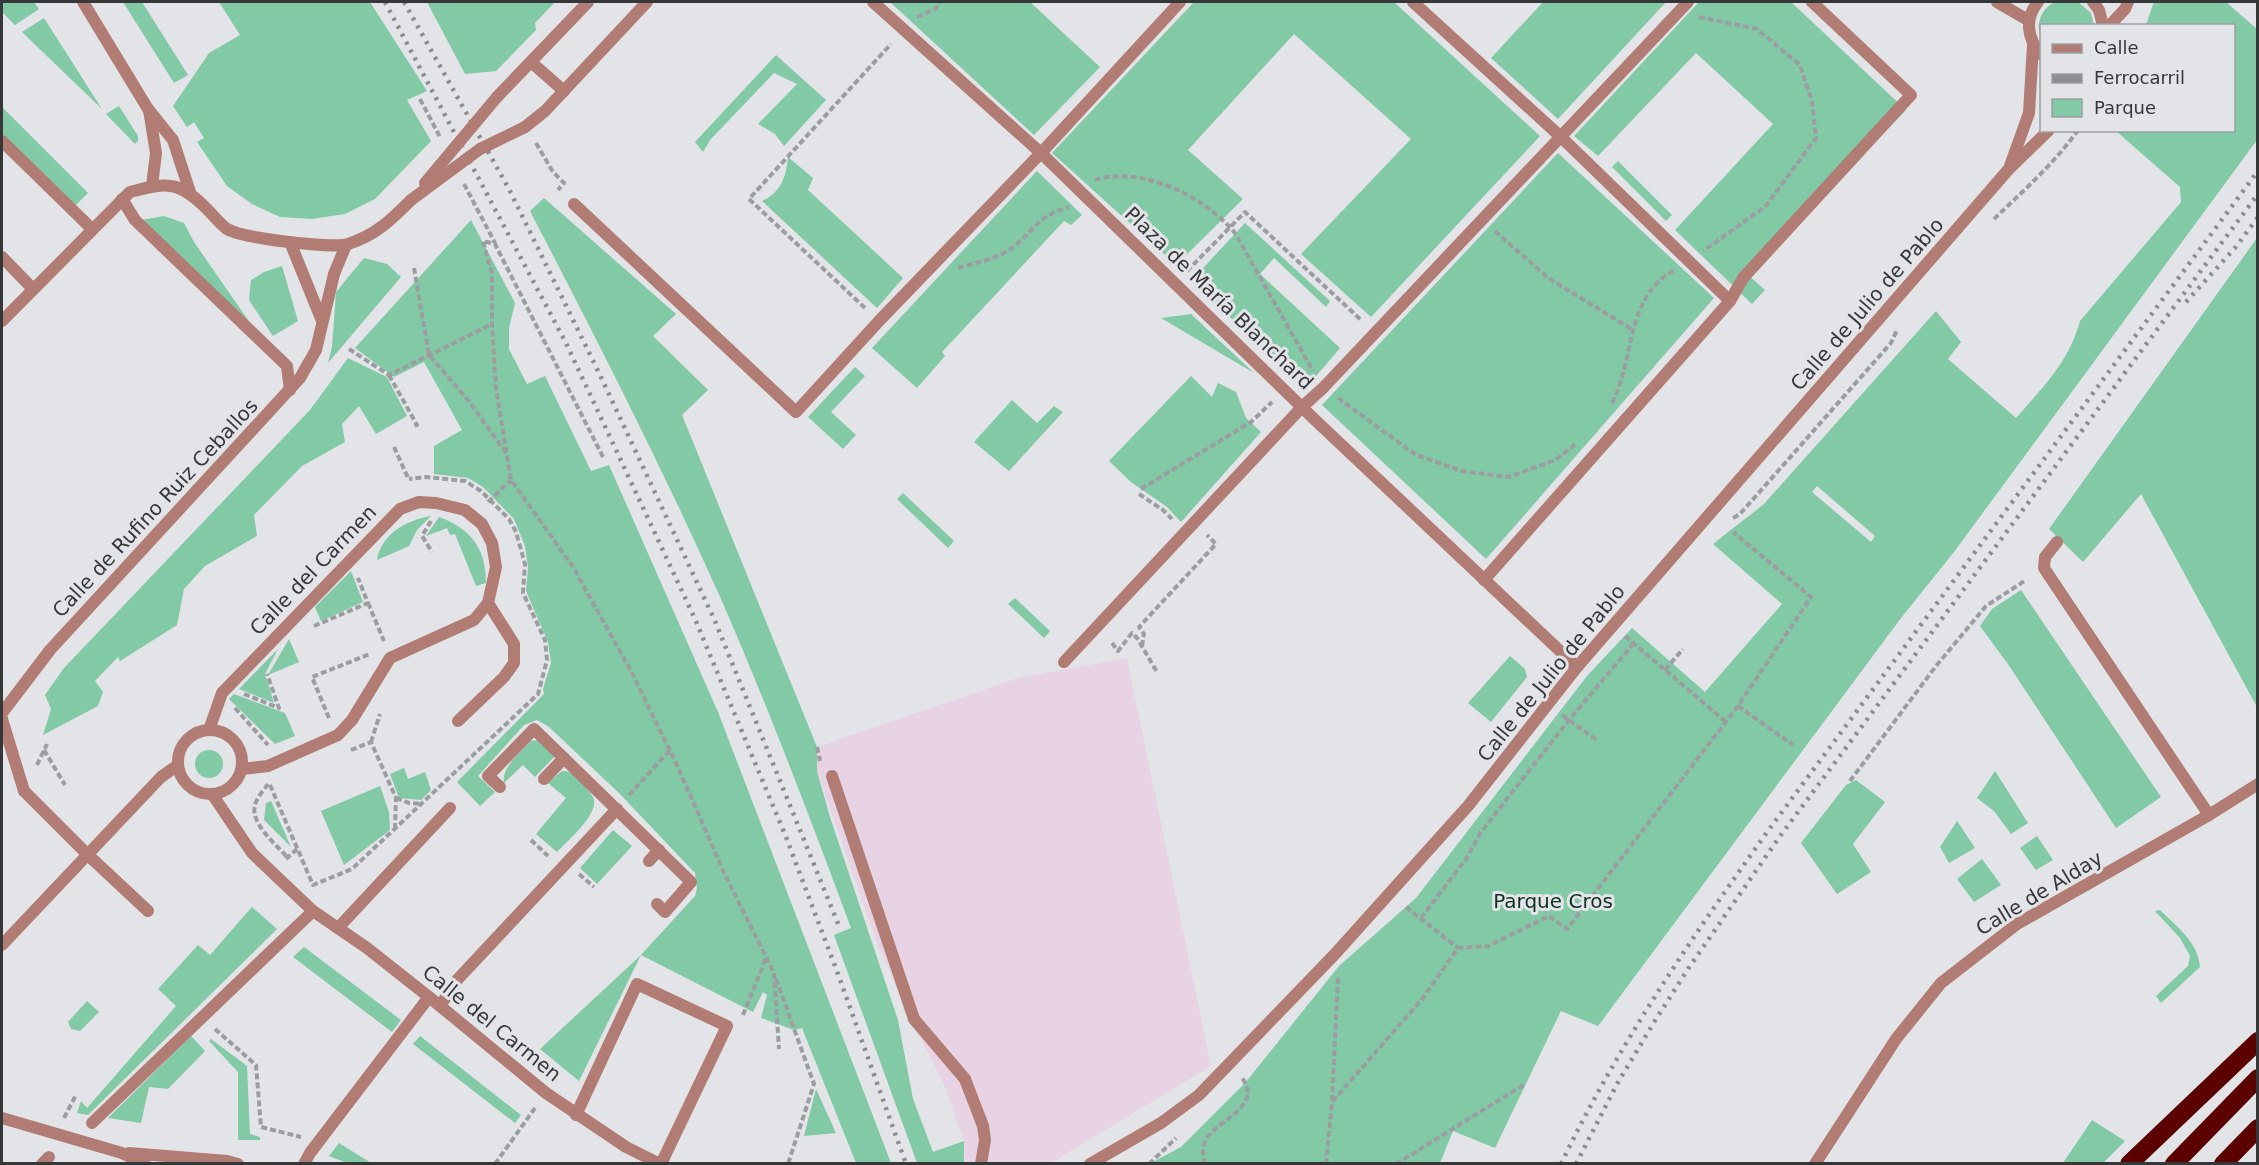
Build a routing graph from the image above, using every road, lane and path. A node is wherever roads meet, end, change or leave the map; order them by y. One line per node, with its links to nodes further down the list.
1 (82, 2): 23 (street)
2 (588, 2): 21 (street)
3 (647, 2): 22 (street)
4 (873, 2): 18 (street, Plaza de María Blanchard)
5 (940, 2): 18 (path)
6 (1180, 2): 29 (street)
7 (1413, 2): 26 (street)
8 (1688, 2): 14 (street, Plaza de María Blanchard)
9 (1812, 2): 50 (street)
10 (1997, 2): 15 (street)
11 (2038, 2): 15 (street)
12 (2093, 2): 16 (street)
13 (2128, 2): 17 (street)
14 (1677, 13): 26 (street, Plaza de María Blanchard); 45 (path)
15 (2028, 20): 19 (street, Calle de Julio de Pablo)
16 (2102, 24)
17 (2111, 24)
18 (904, 30): 29 (street, Plaza de María Blanchard); 53 (path)
19 (2033, 45): 20 (street); 30 (street, Calle de Julio de Pablo)
20 (2040, 53)
21 (531, 62): 22 (street); 35 (street, bridge)
22 (564, 91): 35 (street, bridge)
23 (148, 109): 31 (street); 33 (street)
24 (2047, 132): 30 (street, Calle de Julio de Pablo)
25 (2077, 132): 39 (path)
26 (1561, 137): 38 (street, Plaza de María Blanchard); 45 (street)
27 (2, 141): 41 (street)
28 (536, 143): 37 (path)
29 (1041, 153): 32 (street, Plaza de María Blanchard); 47 (street)
30 (2008, 170): 87 (street, Calle de Julio de Pablo)
31 (152, 186): 33 (street); 34 (street)
32 (1076, 187): 36 (street, Plaza de María Blanchard); 40 (path)
33 (190, 192): 42 (street)
34 (122, 200): 41 (street); 62 (street)
35 (411, 200): 43 (street)
36 (1090, 201): 47 (path); 48 (street, Plaza de María Blanchard)
37 (574, 204): 53 (street)
38 (1482, 220): 56 (path); 57 (street, Plaza de María Blanchard)
39 (1987, 225)
40 (1230, 227): 48 (path); 57 (path); 61 (path)
41 (92, 229): 49 (street)
42 (290, 242): 43 (street); 52 (street)
43 (346, 245): 52 (street, Calle de Rufino Ruiz Ceballos)
44 (2, 257): 49 (street)
45 (1690, 260): 50 (street); 56 (path)
46 (414, 268): 59 (path)
47 (924, 274): 53 (street)
48 (1175, 284): 63 (street, Plaza de María Blanchard)
49 (33, 289): 51 (street)
50 (1730, 300): 83 (street)
51 (2, 321)
52 (322, 321): 62 (street, Calle de Rufino Ruiz Ceballos)
53 (879, 321)
54 (492, 324): 59 (path); 69 (path); 70 (path)
55 (1899, 325): 75 (path)
56 (1633, 330): 65 (path)
57 (1375, 333): 61 (street, Plaza de María Blanchard)
58 (349, 349): 60 (path)
59 (429, 355): 60 (path); 69 (path)
60 (389, 375): 66 (path)
61 (1323, 388): 64 (street, Plaza de María Blanchard); 67 (path)
62 (290, 390): 103 (street, Calle de Rufino Ruiz Ceballos)
63 (1284, 390): 64 (street, Plaza de María Blanchard); 78 (path)
64 (1302, 407): 77 (street); 83 (street)
65 (1607, 411)
66 (413, 426)
67 (1579, 442)
68 (394, 447): 71 (path)
69 (507, 455): 72 (path)
70 (603, 457)
71 (409, 479): 73 (path); 74 (path)
72 (511, 480): 73 (path); 116 (path)
73 (489, 501): 76 (path); 130 (path)
74 (422, 502): 76 (street); 81 (path); 100 (street, Calle del Carmen)
75 (1740, 514)
76 (472, 516): 86 (street)
77 (1194, 523): 78 (street); 91 (path)
78 (1185, 532): 95 (street)
79 (1733, 532): 101 (path)
80 (2057, 542): 133 (street)
81 (432, 552)
82 (355, 568): 85 (path)
83 (1484, 580): 97 (street)
84 (2026, 580): 123 (path)
85 (368, 603): 88 (path); 92 (path)
86 (488, 603): 107 (street); 118 (street)
87 (1613, 626): 90 (path); 97 (street, Calle de Julio de Pablo)
88 (306, 630)
89 (1112, 643): 91 (path)
90 (1634, 644): 98 (path); 106 (path)
91 (1142, 646): 99 (path)
92 (387, 647)
93 (1683, 649): 98 (path)
94 (376, 651): 109 (path)
95 (1064, 662)
96 (272, 666): 100 (path)
97 (1577, 667): 175 (street, Calle de Julio de Pablo)
98 (1665, 669): 108 (path)
99 (1157, 672)
100 (224, 690): 110 (street, Calle del Carmen); 118 (path)
101 (1738, 706): 108 (path); 113 (path)
102 (381, 711): 112 (path)
103 (2, 713)
104 (1559, 713): 106 (path)
105 (2, 719): 136 (street)
106 (1569, 720): 111 (path); 143 (path)
107 (458, 721)
108 (1726, 722): 146 (path)
109 (332, 725)
110 (209, 730): 119 (street); 120 (street)
111 (1598, 741)
112 (371, 742): 115 (path); 129 (path)
113 (1793, 744)
114 (44, 750): 126 (path)
115 (349, 750)
116 (670, 750): 132 (path); 147 (path)
117 (564, 758): 122 (street); 127 (street); 132 (street)
118 (278, 761): 120 (street); 124 (path)
119 (178, 765): 128 (street); 136 (street)
120 (242, 769): 128 (street)
121 (832, 776): 174 (street)
122 (544, 779)
123 (1850, 780)
124 (269, 783): 134 (path); 137 (path)
125 (2258, 784): 133 (street, Calle de Alday)
126 (65, 785)
127 (500, 787)
128 (212, 794): 142 (street, Calle del Carmen)
129 (396, 798): 130 (path); 134 (path)
130 (421, 804): 134 (path)
131 (450, 808): 144 (street)
132 (617, 809): 135 (street); 151 (street)
133 (2209, 815): 168 (street, Calle de Alday)
134 (395, 828)
135 (659, 850): 138 (street); 139 (street)
136 (88, 855): 141 (street); 145 (street)
137 (288, 858)
138 (649, 861)
139 (657, 904)
140 (1406, 907): 143 (path)
141 (148, 911)
142 (313, 911): 144 (street, Calle del Carmen); 152 (street)
143 (1421, 918): 146 (path)
144 (338, 928): 150 (street, Calle del Carmen)
145 (2, 945)
146 (1458, 948): 160 (path)
147 (766, 957): 148 (path); 153 (path)
148 (774, 973): 155 (path); 173 (path)
149 (1338, 973): 160 (path)
150 (429, 997): 151 (street, Calle del Carmen); 165 (street)
151 (440, 1006): 159 (street, Calle del Carmen)
152 (202, 1017): 163 (street); 165 (path)
153 (727, 1026): 161 (street); 172 (street)
154 (2258, 1041): 179 (highway)
155 (779, 1049)
156 (1239, 1075): 176 (path)
157 (2258, 1078): 180 (highway)
158 (1525, 1084): 178 (path)
159 (546, 1093): 161 (street, Calle del Carmen); 171 (path)
160 (1332, 1102): 177 (path)
161 (576, 1115): 172 (street, Calle del Carmen)
162 (2, 1118): 166 (street)
163 (92, 1123)
164 (2258, 1128): 181 (highway)
165 (319, 1141): 170 (street)
166 (122, 1153): 167 (street); 169 (street)
167 (232, 1162)
168 (1817, 1163)
169 (145, 1164)
170 (304, 1164)
171 (495, 1164)
172 (661, 1164)
173 (788, 1164)
174 (981, 1164)
175 (1090, 1164)
176 (1205, 1164)
177 (1326, 1164)
178 (1396, 1164)
179 (2129, 1164)
180 (2174, 1164)
181 (2223, 1164)

